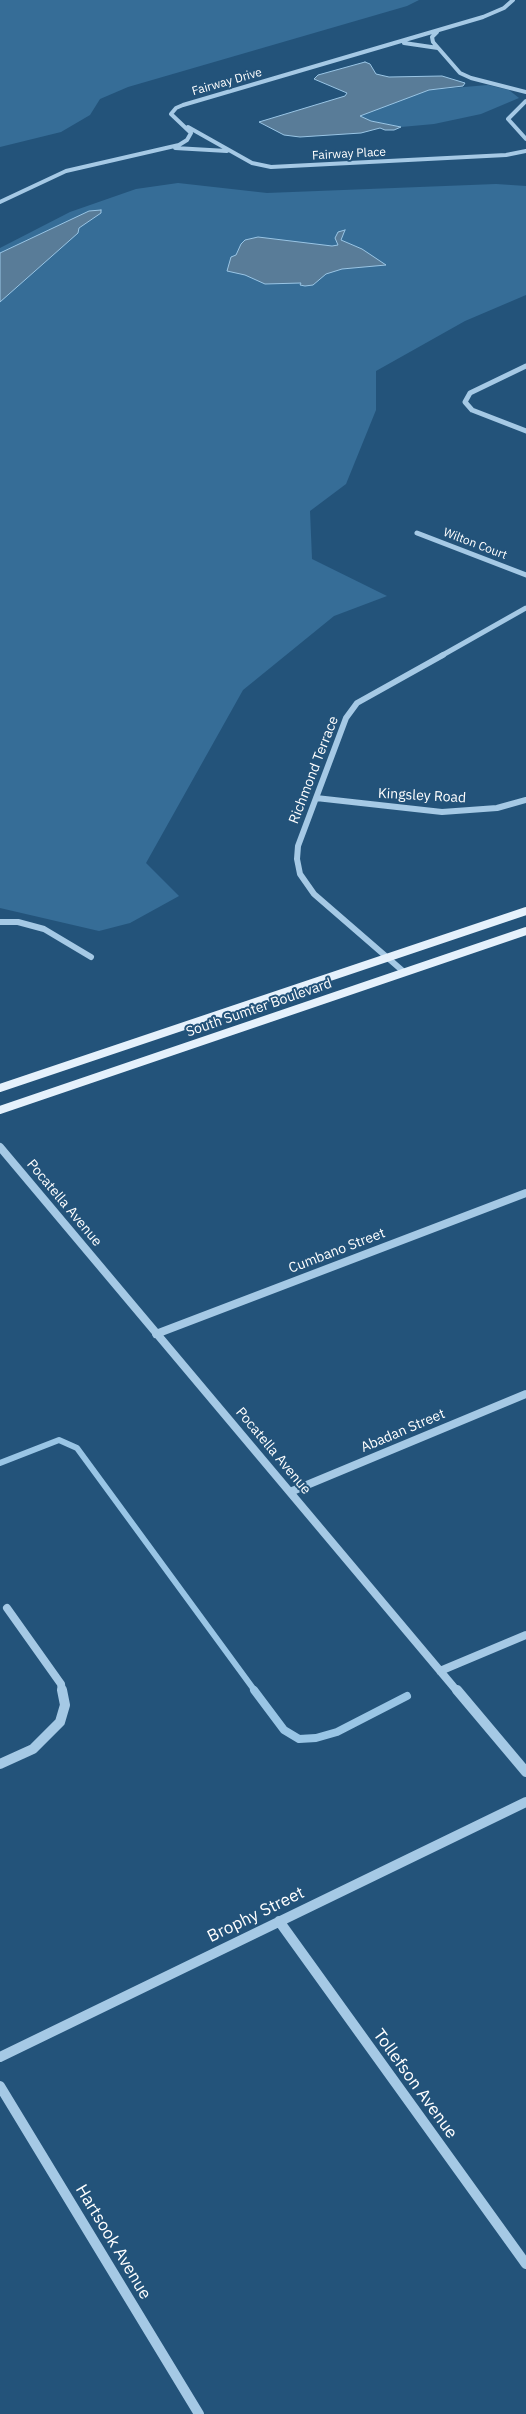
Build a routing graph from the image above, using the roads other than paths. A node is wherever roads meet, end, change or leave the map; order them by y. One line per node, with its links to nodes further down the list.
1 (513, 0): 2 (street, Fairway Drive)
2 (443, 29): 3 (street, Fairway Drive); 4 (street)
3 (389, 45): 4 (street); 7 (street, Fairway Drive)
4 (438, 48): 5 (street)
5 (526, 92)
6 (526, 101): 8 (street)
7 (183, 124): 9 (street, Fairway Drive); 12 (street, Fairway Place)
8 (526, 139)
9 (165, 150): 12 (street); 14 (street, Fairway Drive)
10 (526, 151): 11 (street, Fairway Place)
11 (506, 155): 12 (street, Fairway Place); 13 (street)
12 (240, 156)
13 (526, 156)
14 (0, 202)
15 (526, 366): 16 (street)
16 (526, 431)
17 (417, 532): 18 (street, Wilton Court)
18 (526, 575)
19 (526, 608): 20 (street, Richmond Terrace)
20 (316, 798): 21 (street, Kingsley Road); 26 (street, Richmond Terrace)
21 (526, 800)
22 (526, 911): 26 (main road, South Sumter Boulevard)
23 (0, 922): 25 (street)
24 (526, 931): 27 (main road, South Sumter Boulevard)
25 (90, 956)
26 (387, 958): 27 (street, Richmond Terrace); 28 (main road, South Sumter Boulevard)
27 (404, 972): 29 (main road, South Sumter Boulevard)
28 (0, 1088)
29 (0, 1110)
30 (0, 1147): 32 (street, Pocatella Avenue)
31 (526, 1193): 32 (street, Cumbano Street)
32 (156, 1334): 34 (street, Pocatella Avenue)
33 (526, 1394): 34 (street, Abadan Street)
34 (290, 1492): 37 (street, Pocatella Avenue)
35 (7, 1608): 38 (street)
36 (526, 1635): 37 (street)
37 (440, 1671): 39 (street, Pocatella Avenue)
38 (0, 1764)
39 (526, 1772)
40 (526, 1802): 41 (street, Brophy Street)
41 (279, 1921): 42 (street, Brophy Street); 44 (street, Tollefson Avenue)
42 (0, 2057)
43 (0, 2086): 45 (street, Hartsook Avenue)
44 (526, 2264)
45 (198, 2414)

